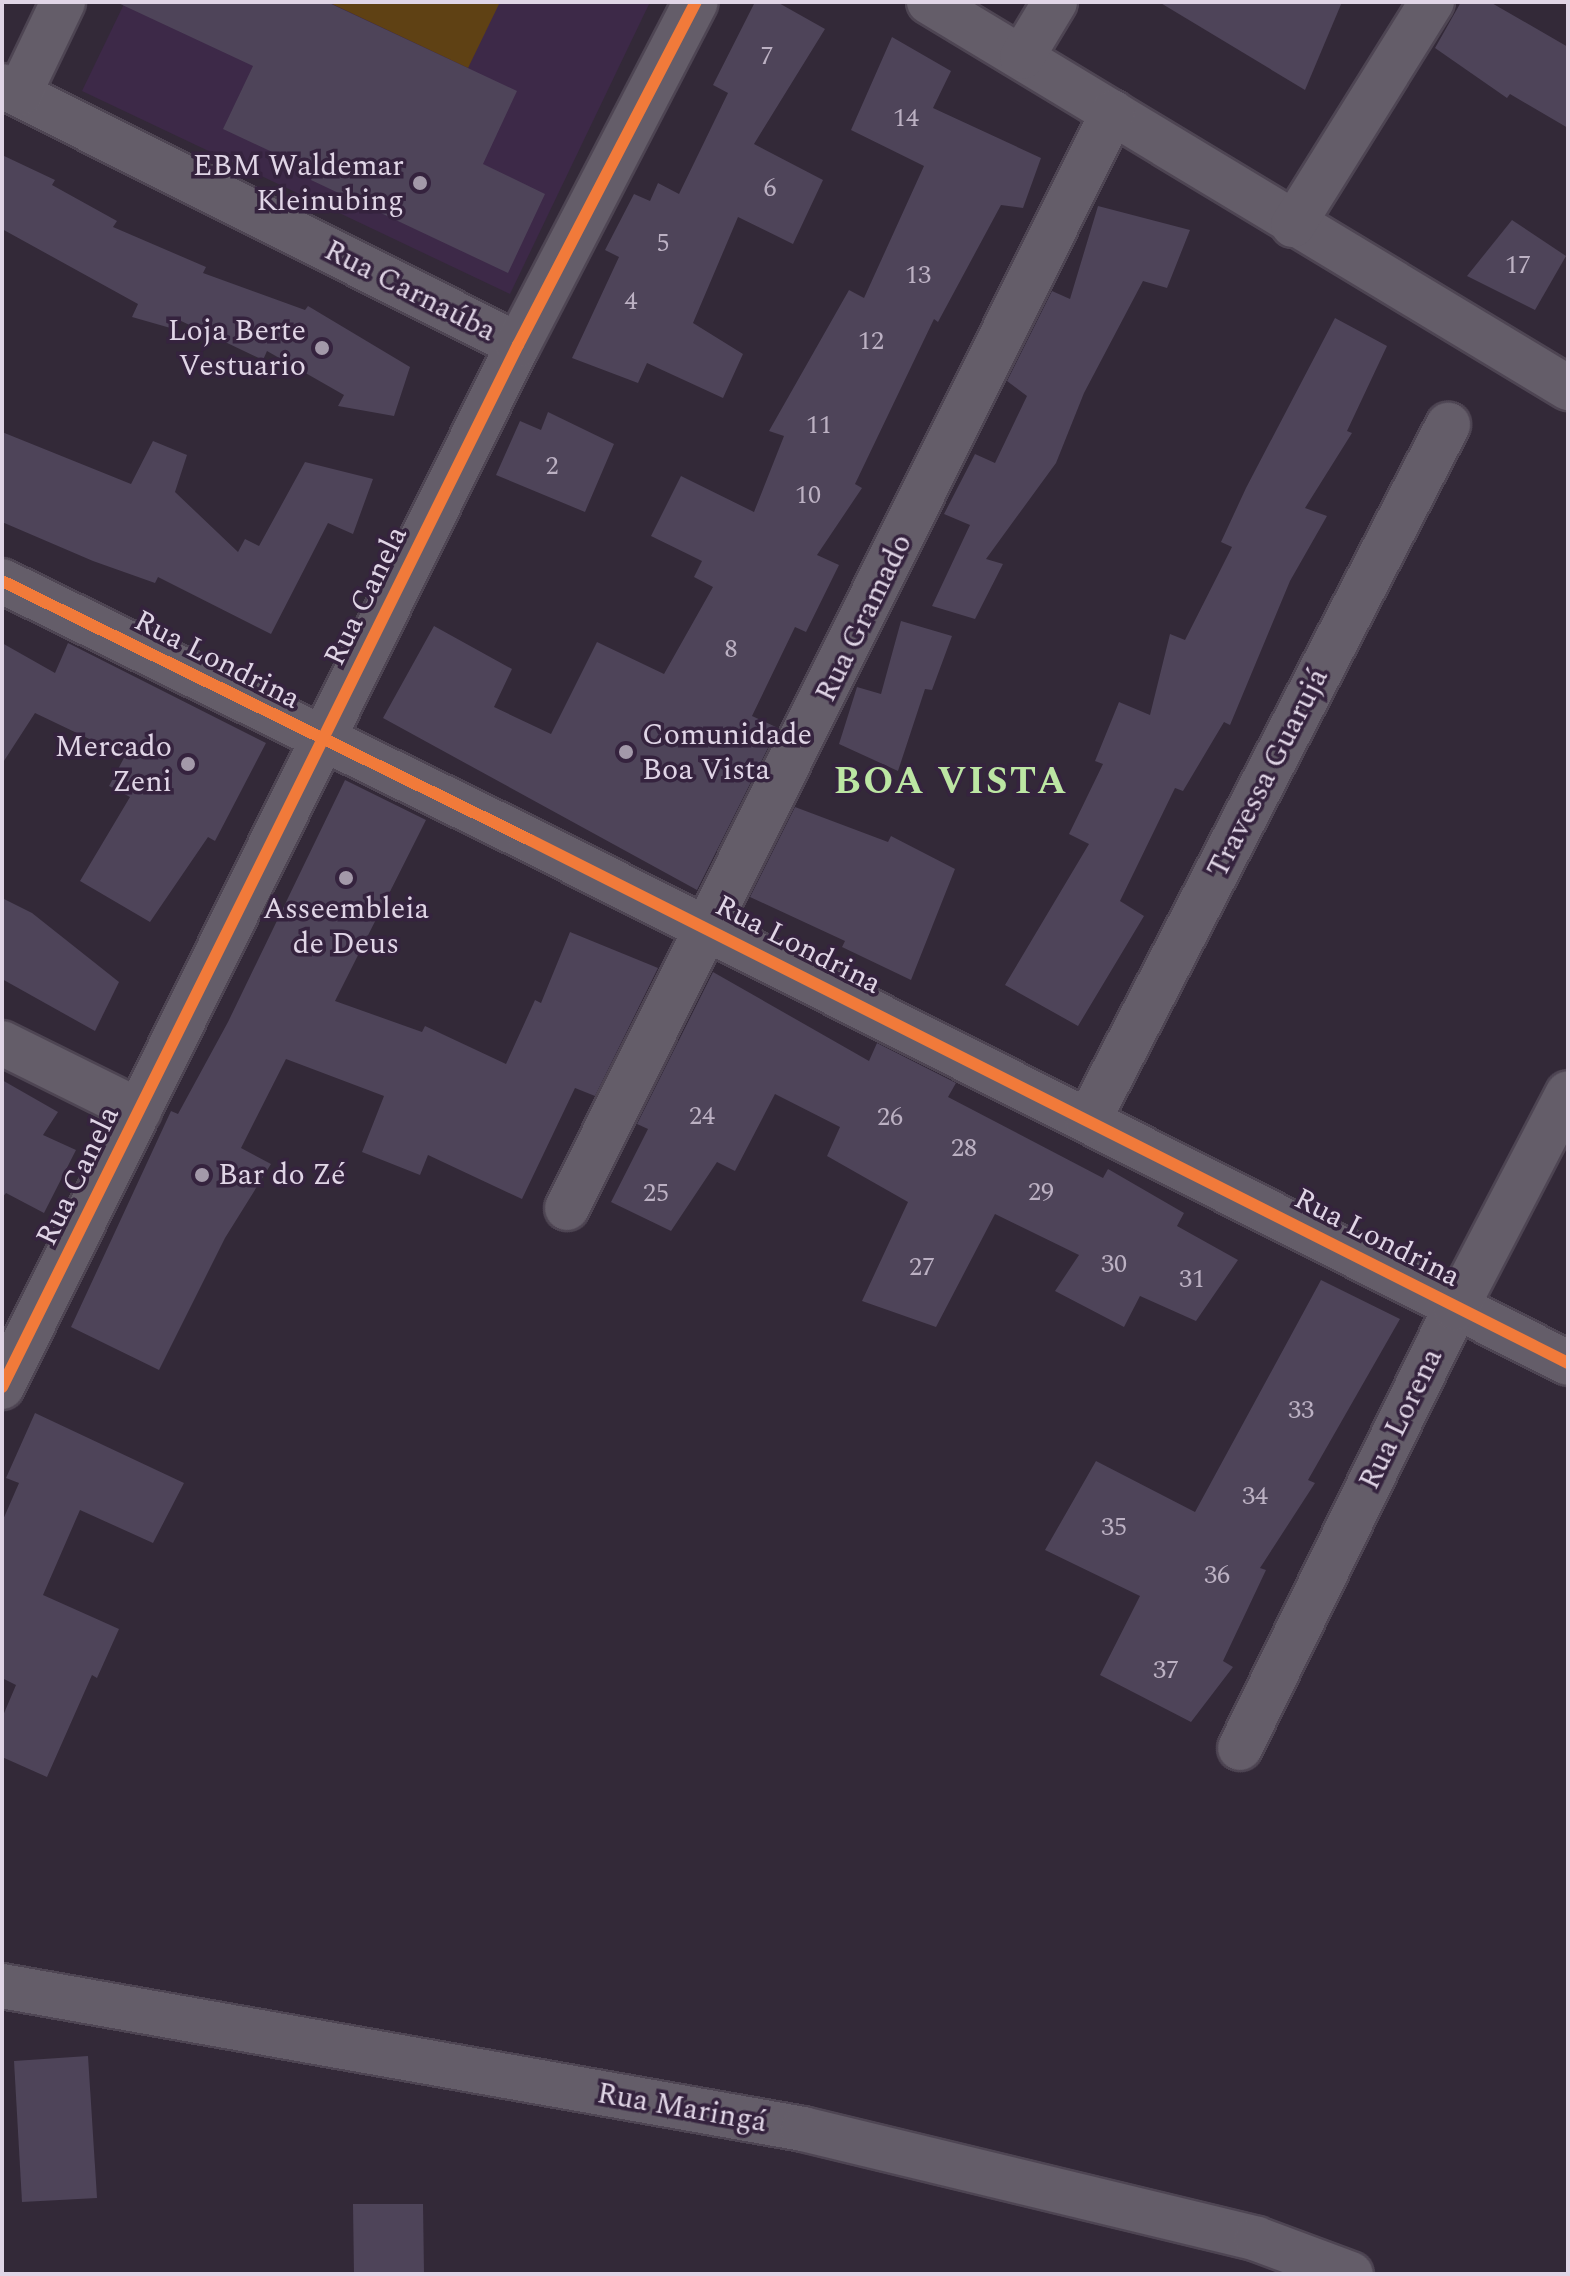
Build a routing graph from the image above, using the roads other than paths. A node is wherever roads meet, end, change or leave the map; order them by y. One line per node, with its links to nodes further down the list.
1 (63, 2): 7 (street)
2 (929, 2): 6 (street)
3 (1055, 2): 6 (street)
4 (1432, 2): 9 (street)
5 (691, 5): 10 (street, Rua Canela)
6 (1022, 57): 8 (street)
7 (10, 90): 10 (street, Rua Carnaúba)
8 (1113, 112): 9 (street); 15 (street, Rua Gramado)
9 (1293, 225): 11 (street)
10 (518, 345): 14 (street, Rua Canela)
11 (1564, 375)
12 (1448, 425): 19 (street, Travessa Guarujá)
13 (2, 581): 14 (street, Rua Londrina)
14 (323, 742): 15 (street, Rua Londrina); 18 (street, Rua Canela)
15 (710, 930): 19 (street, Rua Londrina); 20 (street, Rua Gramado)
16 (2, 1043): 18 (street)
17 (1568, 1093): 21 (street, Rua Lorena)
18 (139, 1111): 23 (street, Rua Canela)
19 (1088, 1121): 21 (street, Rua Londrina)
20 (567, 1208)
21 (1456, 1308): 22 (street, Rua Londrina); 24 (street, Rua Lorena)
22 (1568, 1363)
23 (2, 1387)
24 (1240, 1748)
25 (2, 1986): 26 (street, Rua Maringá)
26 (1351, 2274)

